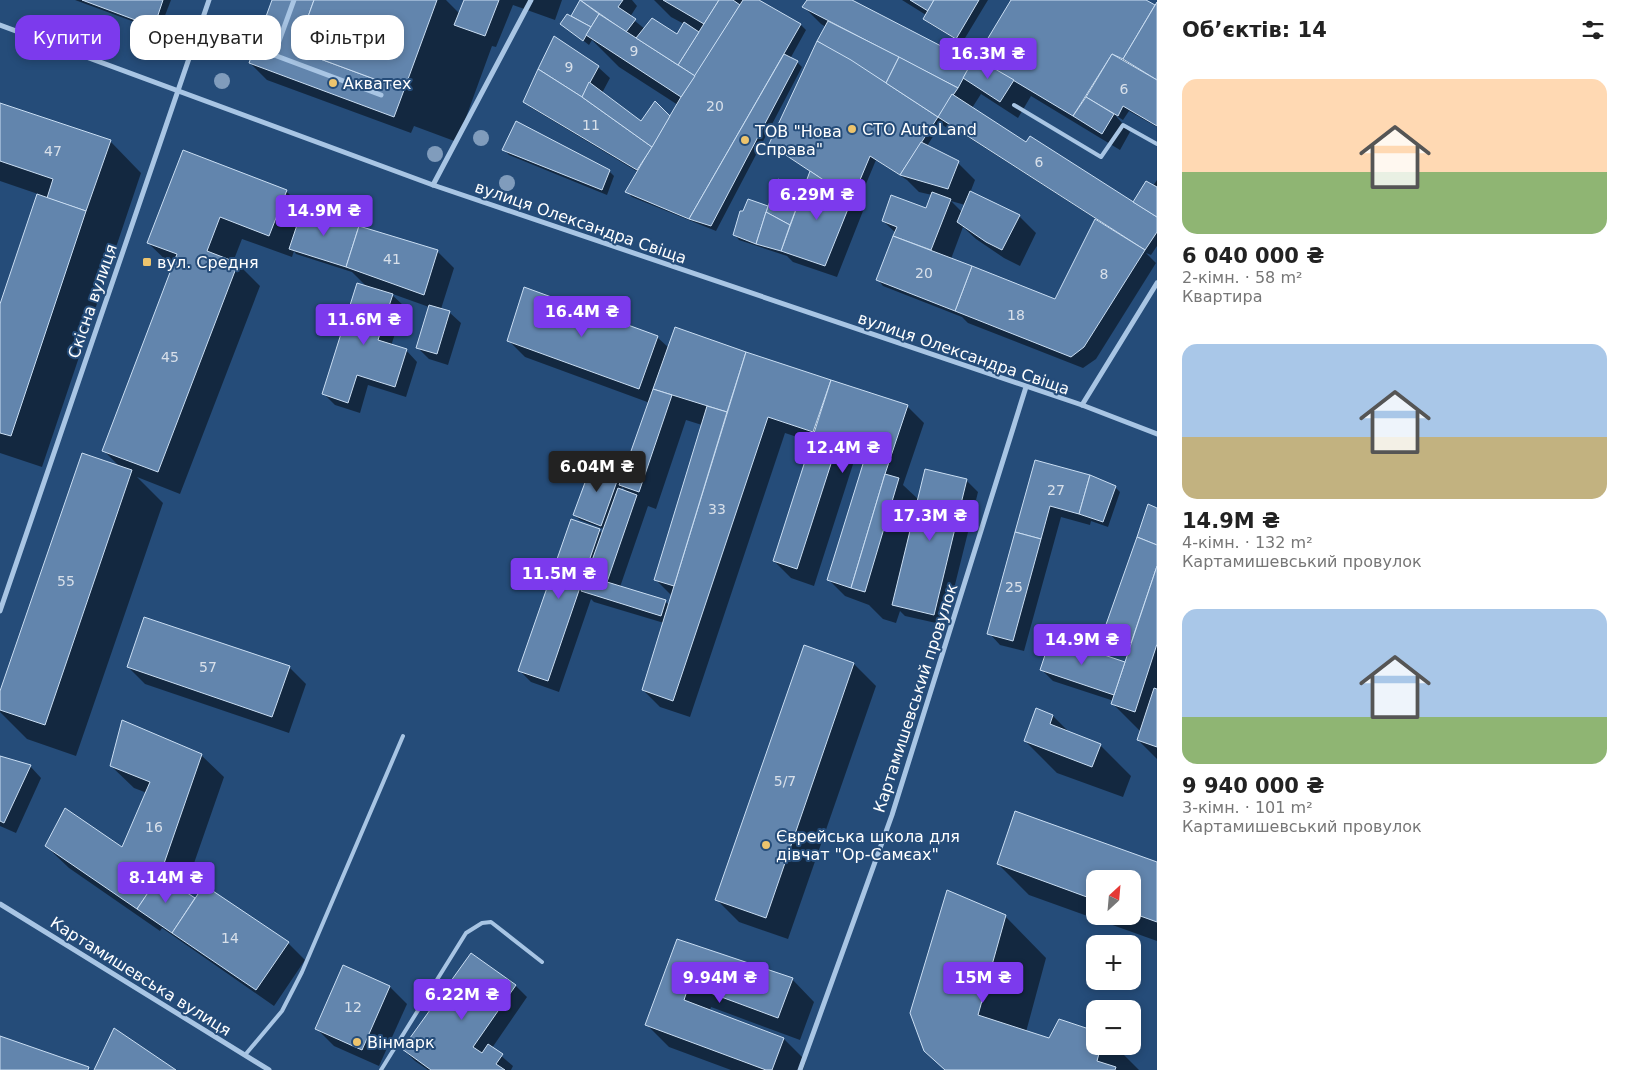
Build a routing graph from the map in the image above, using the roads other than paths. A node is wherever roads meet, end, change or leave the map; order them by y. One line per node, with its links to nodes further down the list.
1 (208, 0): 5 (street, Cкісна вулиця)
2 (294, 0): 6 (street)
3 (531, 0): 9 (street)
4 (0, 25): 5 (street, вулиця Олександра Свіща)
5 (177, 90): 9 (street, вулиця Олександра Свіща); 14 (street, Cкісна вулиця)
6 (381, 95)
7 (1014, 105): 8 (lane)
8 (1157, 144)
9 (433, 185): 11 (street, вулиця Олександра Свіща)
10 (1157, 283): 12 (street)
11 (1026, 387): 12 (street, вулиця Олександра Свіща); 21 (street, Картамишевський провулок)
12 (1082, 406): 13 (street, вулиця Олександра Свіща)
13 (1157, 434)
14 (0, 611)
15 (403, 736): 18 (lane)
16 (0, 904): 18 (street, Картамишевська вулиця)
17 (542, 962): 20 (lane)
18 (245, 1055): 19 (street, Картамишевська вулиця)
19 (269, 1070)
20 (381, 1070)
21 (800, 1070)

